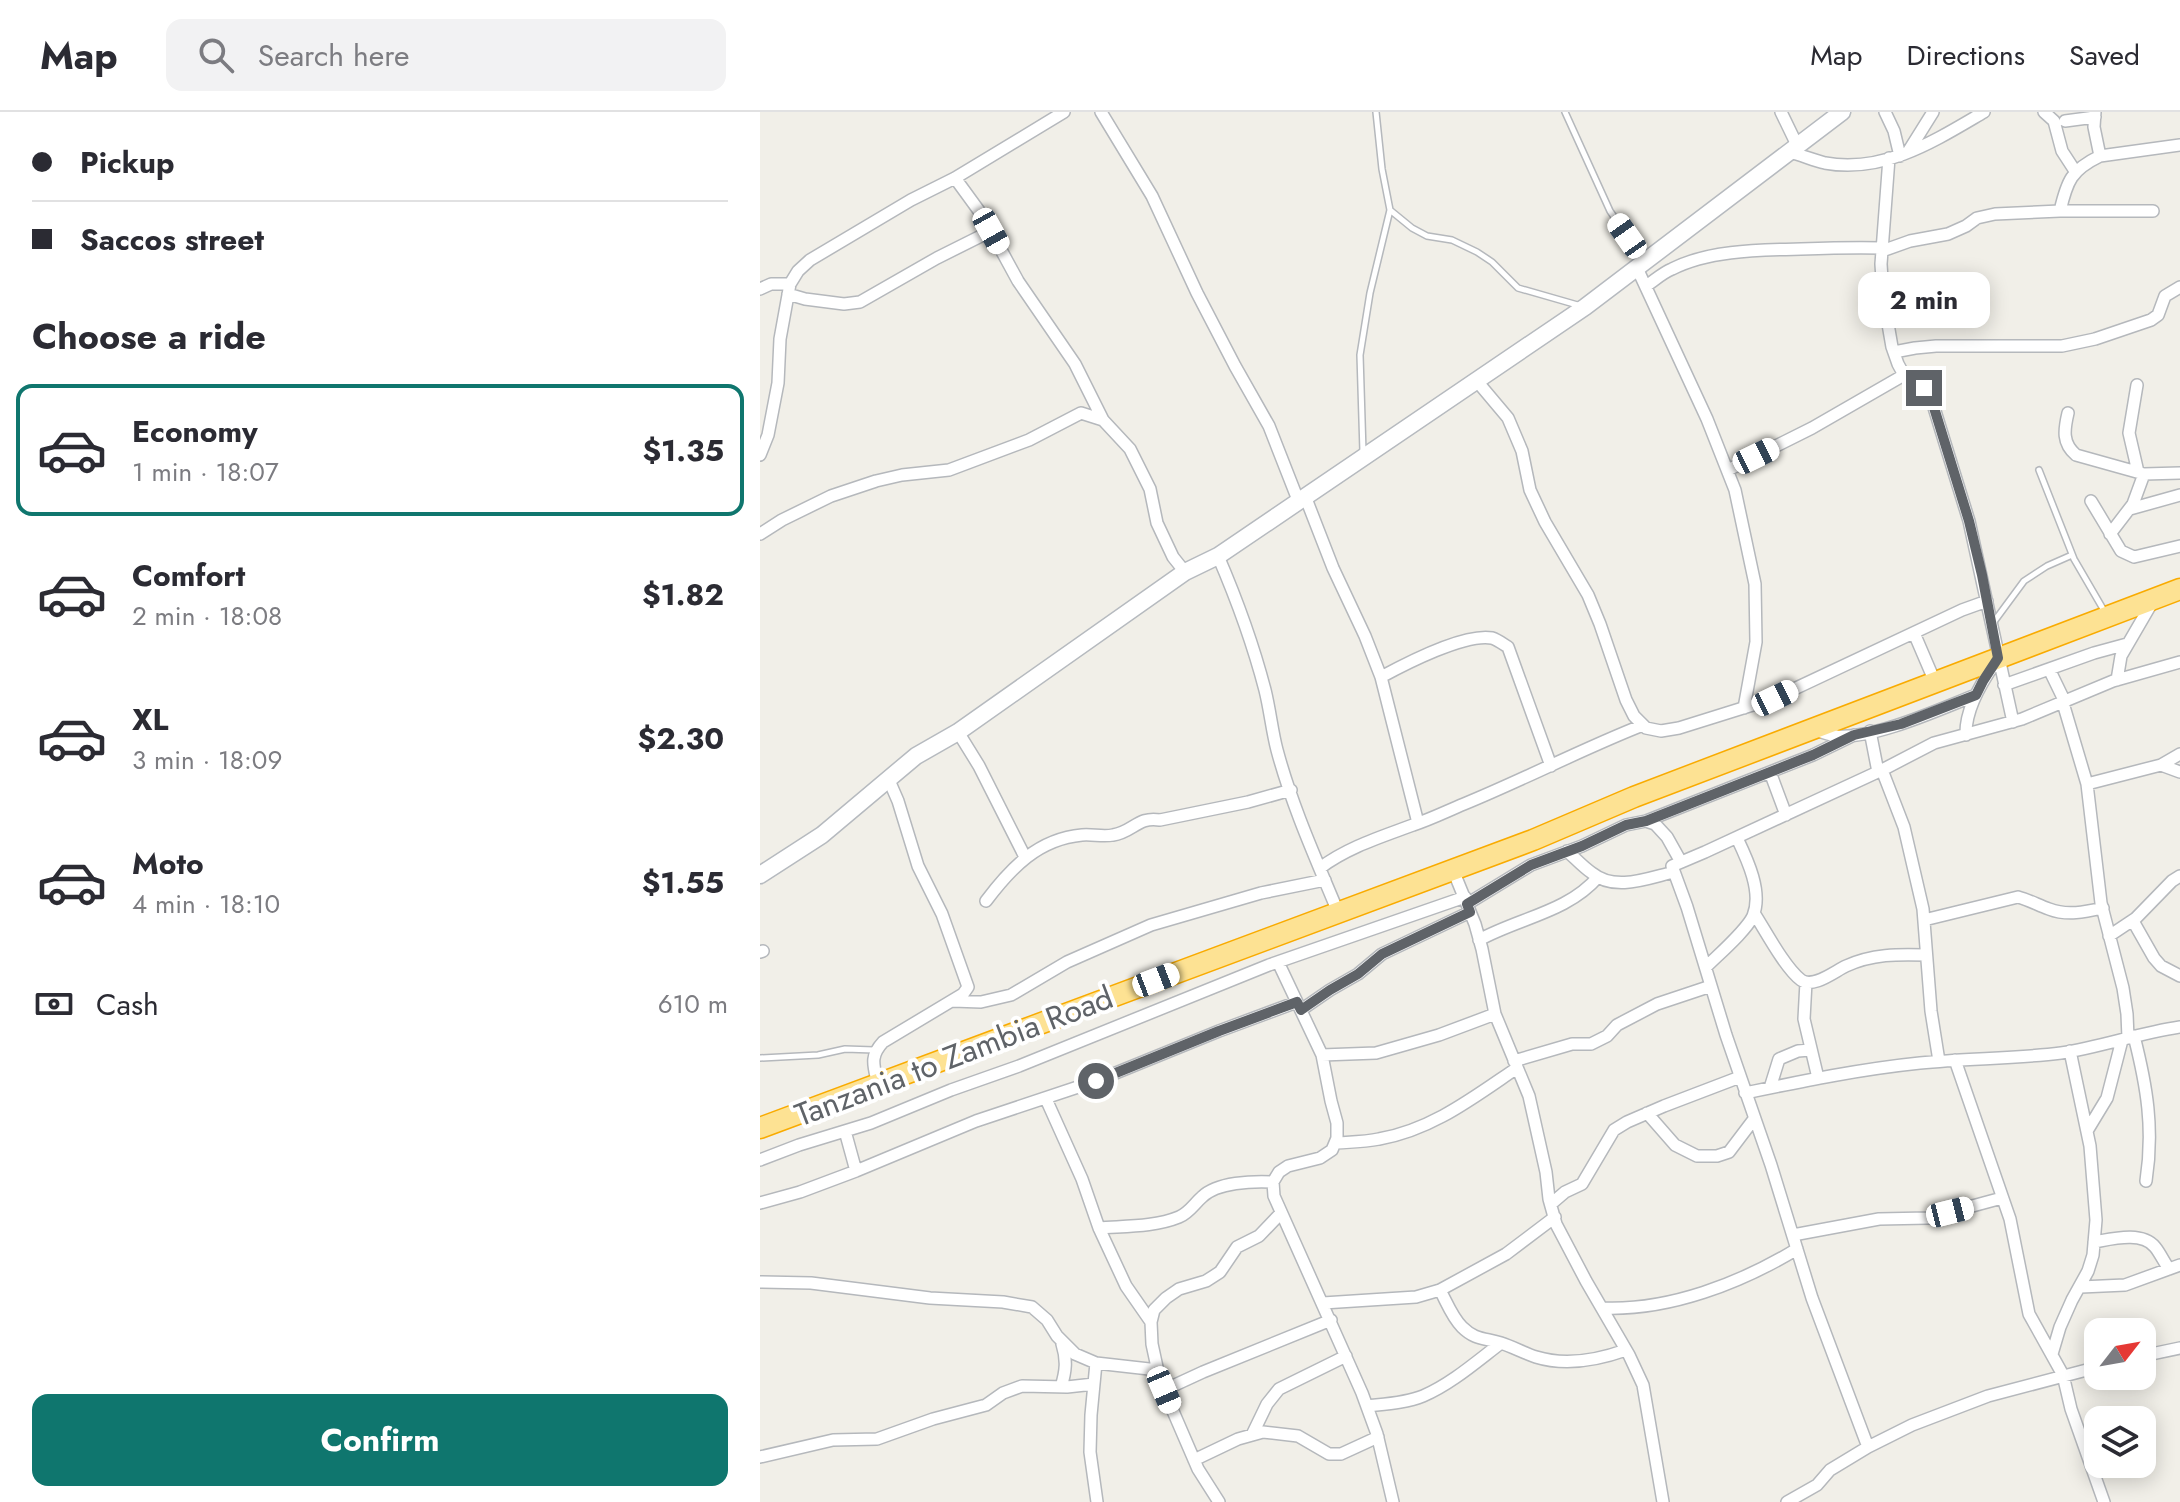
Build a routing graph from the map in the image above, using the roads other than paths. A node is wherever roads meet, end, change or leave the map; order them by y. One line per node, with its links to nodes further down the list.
1 (1064, 112): 20 (street)
2 (1101, 112): 45 (street)
3 (1376, 112): 21 (lane)
4 (1565, 112): 26 (lane)
5 (1781, 112): 16 (street)
6 (1842, 112): 16 (street)
7 (1885, 112): 17 (street)
8 (1933, 112): 17 (street)
9 (1984, 112): 13 (street)
10 (2044, 112): 14 (street)
11 (2095, 114): 12 (street); 18 (street)
12 (2066, 116): 14 (street)
13 (1967, 117): 17 (street)
14 (2058, 135): 19 (street)
15 (2180, 145): 18 (street)
16 (1793, 148): 17 (street); 26 (street)
17 (1899, 156): 25 (street)
18 (2100, 156): 19 (street)
19 (2075, 171): 22 (street)
20 (955, 178): 24 (street); 30 (street)
21 (1390, 210): 31 (lane); 39 (lane)
22 (2060, 211): 23 (street); 25 (street)
23 (2153, 211)
24 (991, 231): 30 (street); 37 (street)
25 (1882, 249): 27 (street); 32 (street)
26 (1641, 265): 27 (street); 31 (street)
27 (1646, 286): 40 (street)
28 (2180, 287): 32 (street)
29 (760, 289): 30 (street)
30 (789, 289): 38 (street)
31 (1585, 307): 34 (street)
32 (1894, 352): 33 (street)
33 (1904, 375): 40 (street); 56 (street)
34 (1476, 380): 39 (street); 72 (street)
35 (2137, 385): 42 (street)
36 (2068, 413): 42 (street)
37 (1103, 420): 48 (street); 53 (street)
38 (760, 455)
39 (1363, 457): 45 (street)
40 (1728, 470): 70 (street)
41 (2039, 470): 51 (lane)
42 (2141, 473): 43 (street); 47 (street)
43 (2180, 473)
44 (2180, 495): 47 (street)
45 (1301, 498): 52 (street); 64 (street)
46 (2091, 501): 49 (street)
47 (2130, 509): 49 (street)
48 (760, 534)
49 (2110, 534): 50 (street)
50 (2180, 546)
51 (2072, 555): 57 (lane); 58 (lane)
52 (1218, 556): 53 (street); 86 (street)
53 (1185, 572): 75 (street)
54 (2180, 589): 55 (highway, Tanzania to Zambia Road)
55 (2154, 599): 57 (highway, Tanzania to Zambia Road); 60 (street)
56 (1987, 601): 58 (street); 59 (street)
57 (2108, 617): 61 (highway, Tanzania to Zambia Road)
58 (1991, 626): 61 (street)
59 (1914, 633): 66 (street); 70 (street)
60 (2127, 644): 63 (street); 65 (street)
61 (1998, 658): 66 (highway, Tanzania to Zambia Road); 67 (street); 68 (street)
62 (2180, 662): 65 (street)
63 (2049, 669): 67 (street); 69 (street)
64 (1381, 677): 80 (street); 89 (street)
65 (2117, 680): 69 (street)
66 (1935, 682): 73 (highway, Tanzania to Zambia Road)
67 (2004, 685): 71 (street)
68 (1976, 695): 74 (street); 77 (street)
69 (2064, 702): 71 (street); 85 (street)
70 (1744, 708): 72 (street)
71 (2013, 722): 77 (street)
72 (1643, 725): 80 (street)
73 (1813, 729): 76 (street); 95 (highway, Tanzania to Zambia Road)
74 (1870, 731): 76 (street); 81 (street)
75 (958, 732): 84 (street); 92 (street)
76 (1854, 735): 82 (street)
77 (1966, 735): 81 (street)
78 (2180, 754): 79 (street)
79 (2161, 765): 83 (street); 85 (street)
80 (1551, 766): 89 (street)
81 (1880, 771): 87 (street); 105 (street)
82 (1770, 772): 87 (street); 88 (street)
83 (2180, 772)
84 (888, 778): 96 (street); 115 (street)
85 (2087, 784): 102 (street)
86 (1291, 790): 92 (street); 94 (street)
87 (1786, 815): 90 (street)
88 (1646, 821): 91 (street); 93 (street)
89 (1418, 823): 94 (street)
90 (1737, 838): 93 (street); 104 (street)
91 (1567, 851): 98 (street); 101 (street)
92 (1025, 857): 100 (street)
93 (1677, 867): 98 (street); 111 (street)
94 (1320, 868): 99 (street)
95 (1453, 870): 101 (street); 103 (highway, Tanzania to Zambia Road)
96 (760, 875)
97 (2180, 876): 106 (street)
98 (1598, 877): 108 (street)
99 (1325, 880): 103 (street); 115 (street)
100 (986, 901)
101 (1467, 904): 108 (street); 110 (street); 116 (street)
102 (2103, 908): 105 (street); 107 (street)
103 (1338, 912): 130 (highway, Tanzania to Zambia Road)
104 (1754, 913): 111 (street); 113 (street)
105 (1924, 920): 109 (street)
106 (2133, 921): 107 (street); 112 (street)
107 (2109, 936): 119 (street)
108 (1479, 940): 117 (street)
109 (1926, 955): 113 (street); 126 (street)
110 (1278, 962): 116 (street); 137 (street)
111 (1706, 967): 114 (street)
112 (2180, 976)
113 (1806, 982): 121 (street)
114 (1711, 986): 127 (street); 128 (street)
115 (953, 1001): 120 (street)
116 (1299, 1006): 123 (street); 133 (street)
117 (1495, 1014): 123 (street); 127 (street)
118 (2180, 1027): 119 (street)
119 (2128, 1038): 122 (street); 138 (street); 142 (street)
120 (875, 1050): 124 (lane); 130 (street)
121 (1810, 1050): 129 (street); 131 (street)
122 (2070, 1051): 125 (street); 138 (street)
123 (1322, 1055): 139 (street)
124 (760, 1058)
125 (1955, 1060): 126 (street); 144 (street)
126 (1939, 1061): 129 (street)
127 (1515, 1064): 139 (street); 146 (street)
128 (1740, 1077): 132 (street); 134 (street)
129 (1818, 1078): 131 (street)
130 (878, 1085): 136 (highway, Tanzania to Zambia Road)
131 (1770, 1088): 132 (street)
132 (1745, 1093): 135 (street)
133 (1046, 1099): 141 (street); 149 (street)
134 (1647, 1113): 135 (street); 146 (street)
135 (1754, 1119): 150 (street)
136 (760, 1128)
137 (845, 1131): 140 (street); 141 (street)
138 (2087, 1131): 151 (street)
139 (1335, 1143): 143 (street)
140 (760, 1160)
141 (856, 1171): 145 (street)
142 (2146, 1181)
143 (1273, 1182): 147 (street); 149 (street)
144 (2002, 1198): 150 (street); 166 (street)
145 (760, 1203)
146 (1551, 1204): 148 (street)
147 (1281, 1213): 157 (street); 160 (street)
148 (1555, 1217): 156 (street); 158 (street)
149 (1099, 1228): 160 (street)
150 (1793, 1235): 152 (street)
151 (2094, 1242): 153 (street); 155 (street)
152 (1797, 1249): 158 (street); 178 (street)
153 (2174, 1267): 155 (street)
154 (760, 1282): 161 (street)
155 (2081, 1287): 166 (street)
156 (1440, 1290): 157 (street); 162 (street)
157 (1323, 1303): 159 (street)
158 (1602, 1308): 164 (street)
159 (1331, 1320): 167 (street); 174 (street)
160 (1151, 1322): 169 (street)
161 (1060, 1340): 168 (street); 173 (street)
162 (1501, 1343): 164 (street); 175 (street)
163 (2180, 1348): 165 (street)
164 (1626, 1350): 184 (street)
165 (2156, 1353)
166 (2052, 1354): 171 (street)
167 (1346, 1356): 175 (street); 176 (street)
168 (1096, 1363): 169 (street); 172 (street)
169 (1158, 1370): 174 (street)
170 (2084, 1370): 171 (street)
171 (2063, 1375): 178 (street); 186 (street)
172 (1094, 1384): 173 (street); 181 (street)
173 (1061, 1387): 179 (street)
174 (1164, 1390): 180 (street)
175 (1367, 1406): 177 (street)
176 (1252, 1435): 177 (street); 180 (street)
177 (1378, 1437): 183 (street)
178 (1868, 1447): 185 (street)
179 (760, 1457)
180 (1194, 1460): 182 (street)
181 (1097, 1502)
182 (1219, 1502)
183 (1393, 1502)
184 (1663, 1502)
185 (1787, 1502)
186 (2104, 1502)

